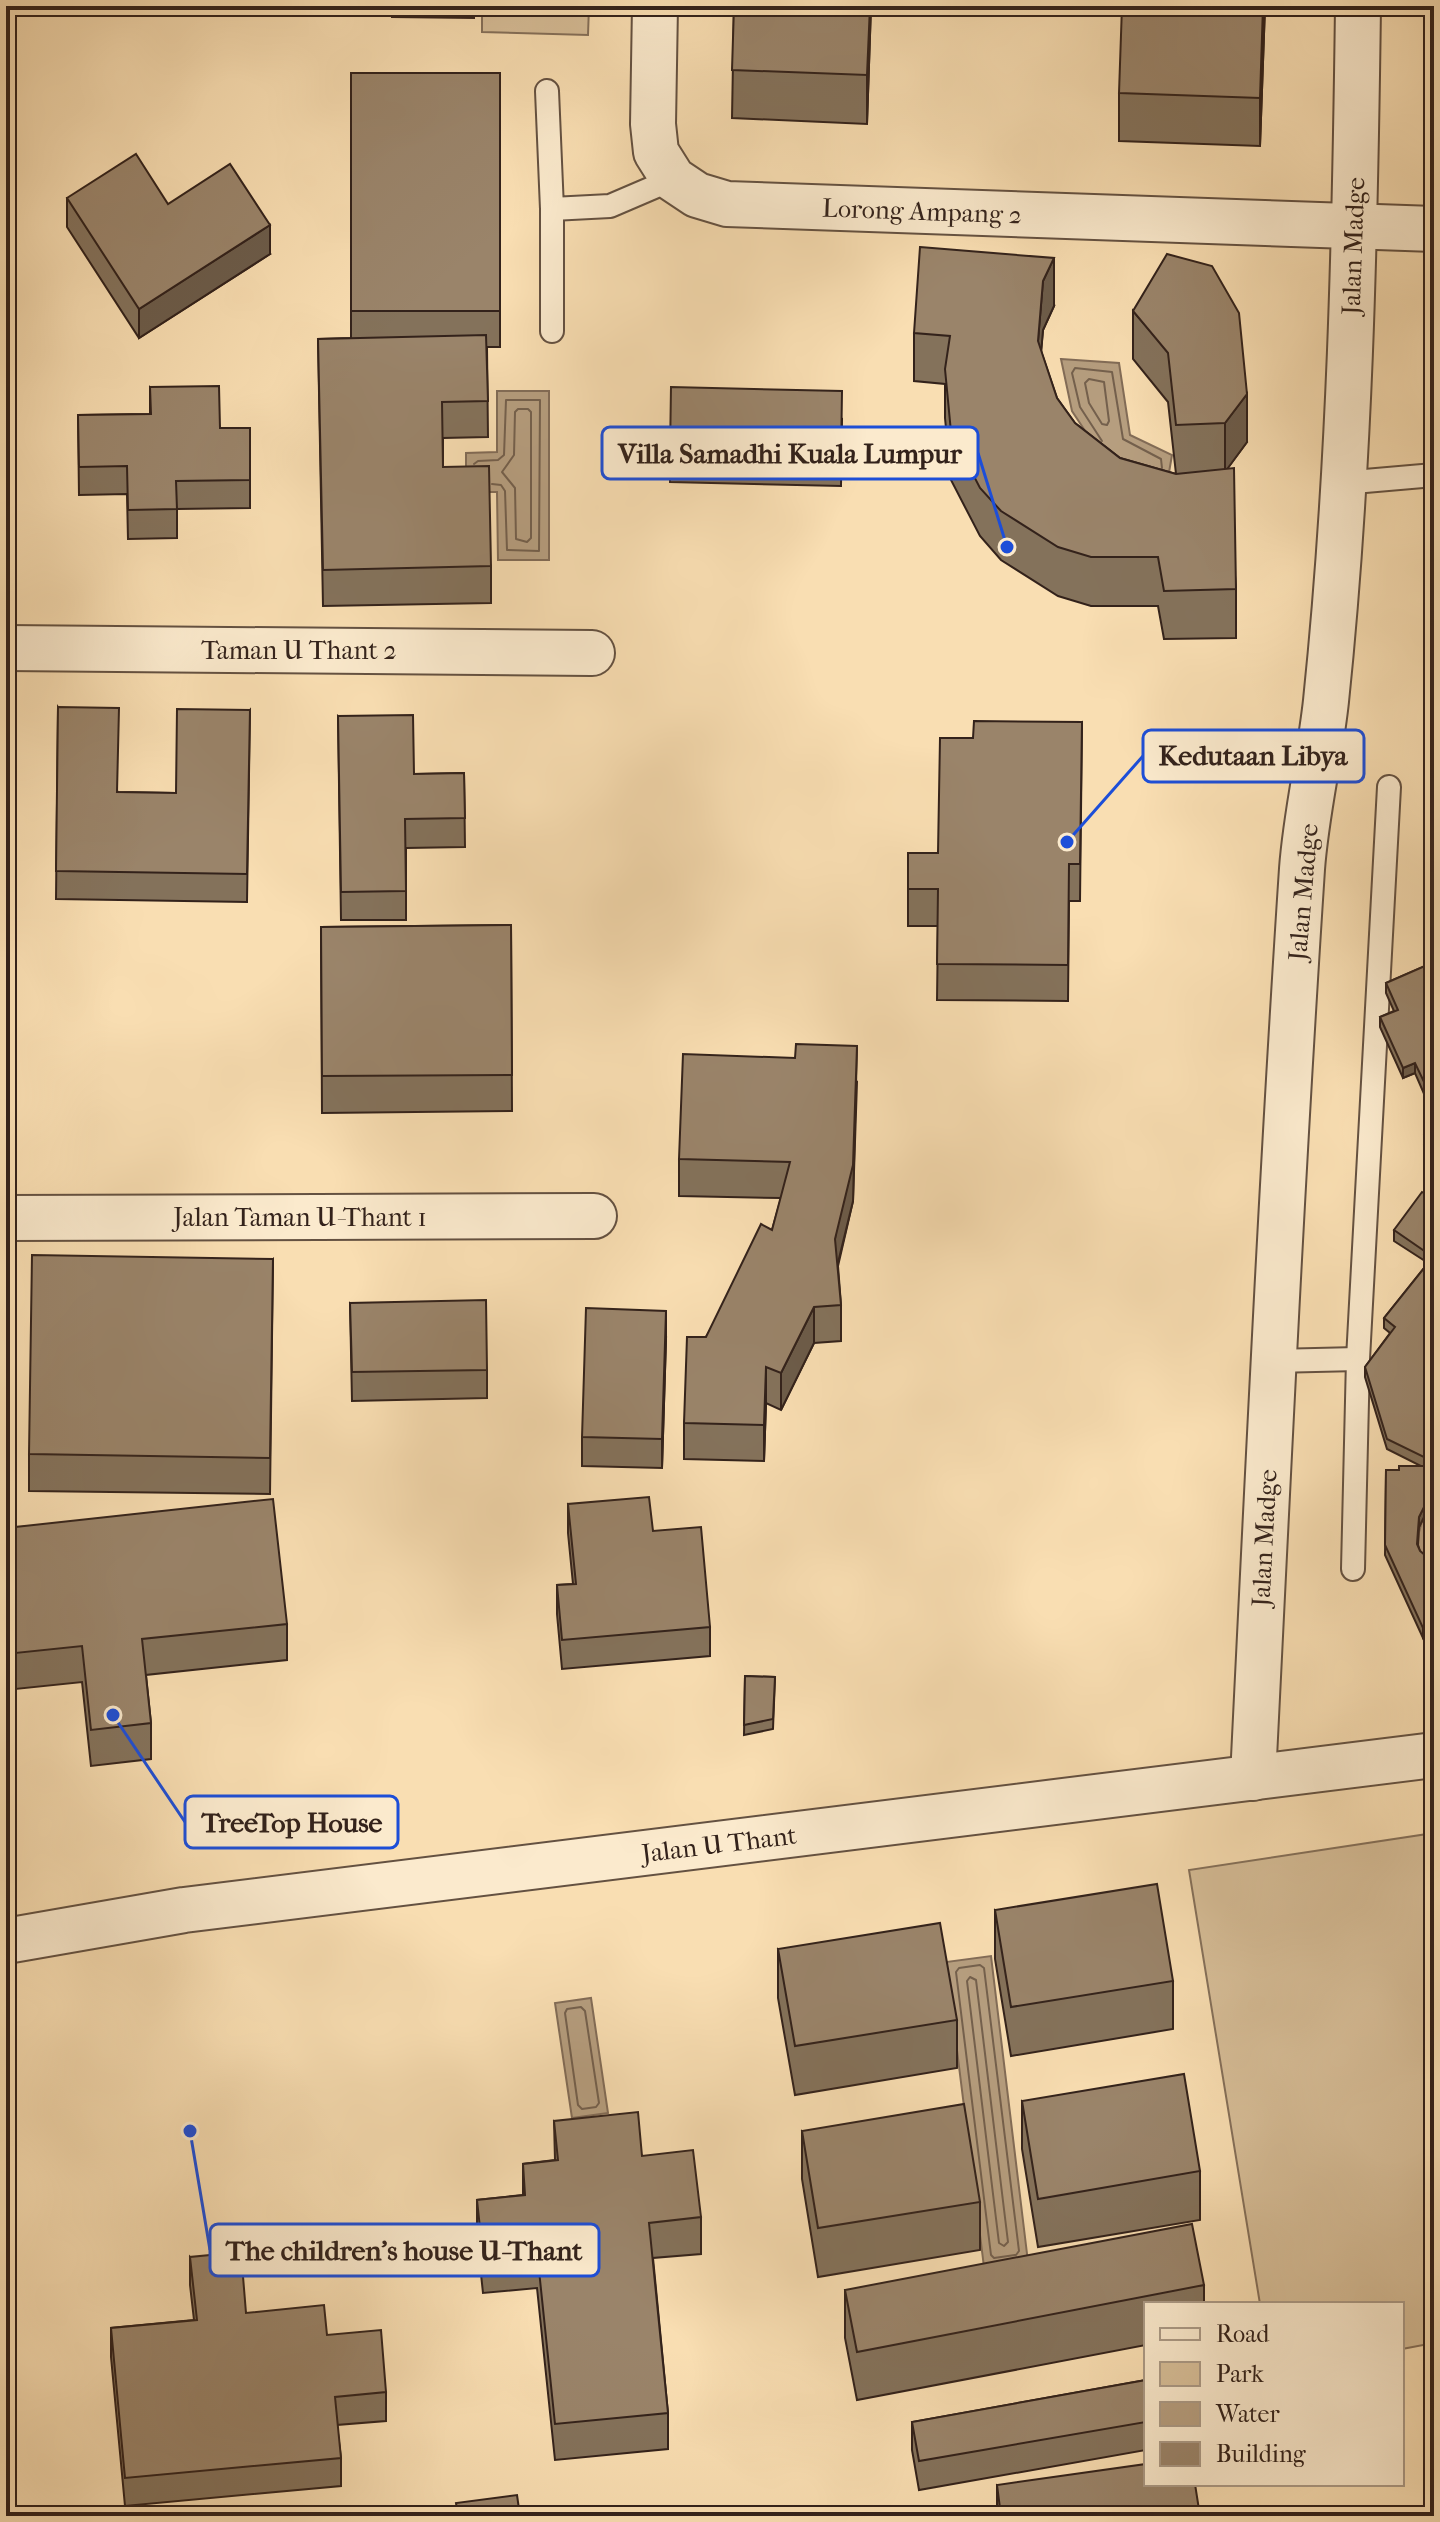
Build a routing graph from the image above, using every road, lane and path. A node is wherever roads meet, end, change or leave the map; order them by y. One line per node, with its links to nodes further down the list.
1 (655, 6): 4 (street)
2 (1358, 6): 6 (street, Jalan Madge)
3 (547, 91): 5 (lane)
4 (673, 179): 5 (lane); 6 (street, Lorong Ampang 2)
5 (552, 209): 8 (lane)
6 (1355, 226): 7 (street, Lorong Ampang 2); 10 (street, Jalan Madge)
7 (1434, 229)
8 (552, 331)
9 (1434, 475): 10 (lane)
10 (1342, 483): 17 (street, Jalan Madge)
11 (6, 648): 12 (street, Taman U Thant 2)
12 (592, 653)
13 (1389, 787): 16 (lane)
14 (594, 1216): 15 (street, Jalan Taman U-Thant 1)
15 (6, 1218)
16 (1358, 1359): 17 (lane); 18 (lane)
17 (1273, 1361): 20 (street, Jalan Madge)
18 (1353, 1569)
19 (1434, 1755): 20 (street, Jalan U Thant)
20 (1253, 1778): 21 (street, Jalan U Thant)
21 (6, 1941)

